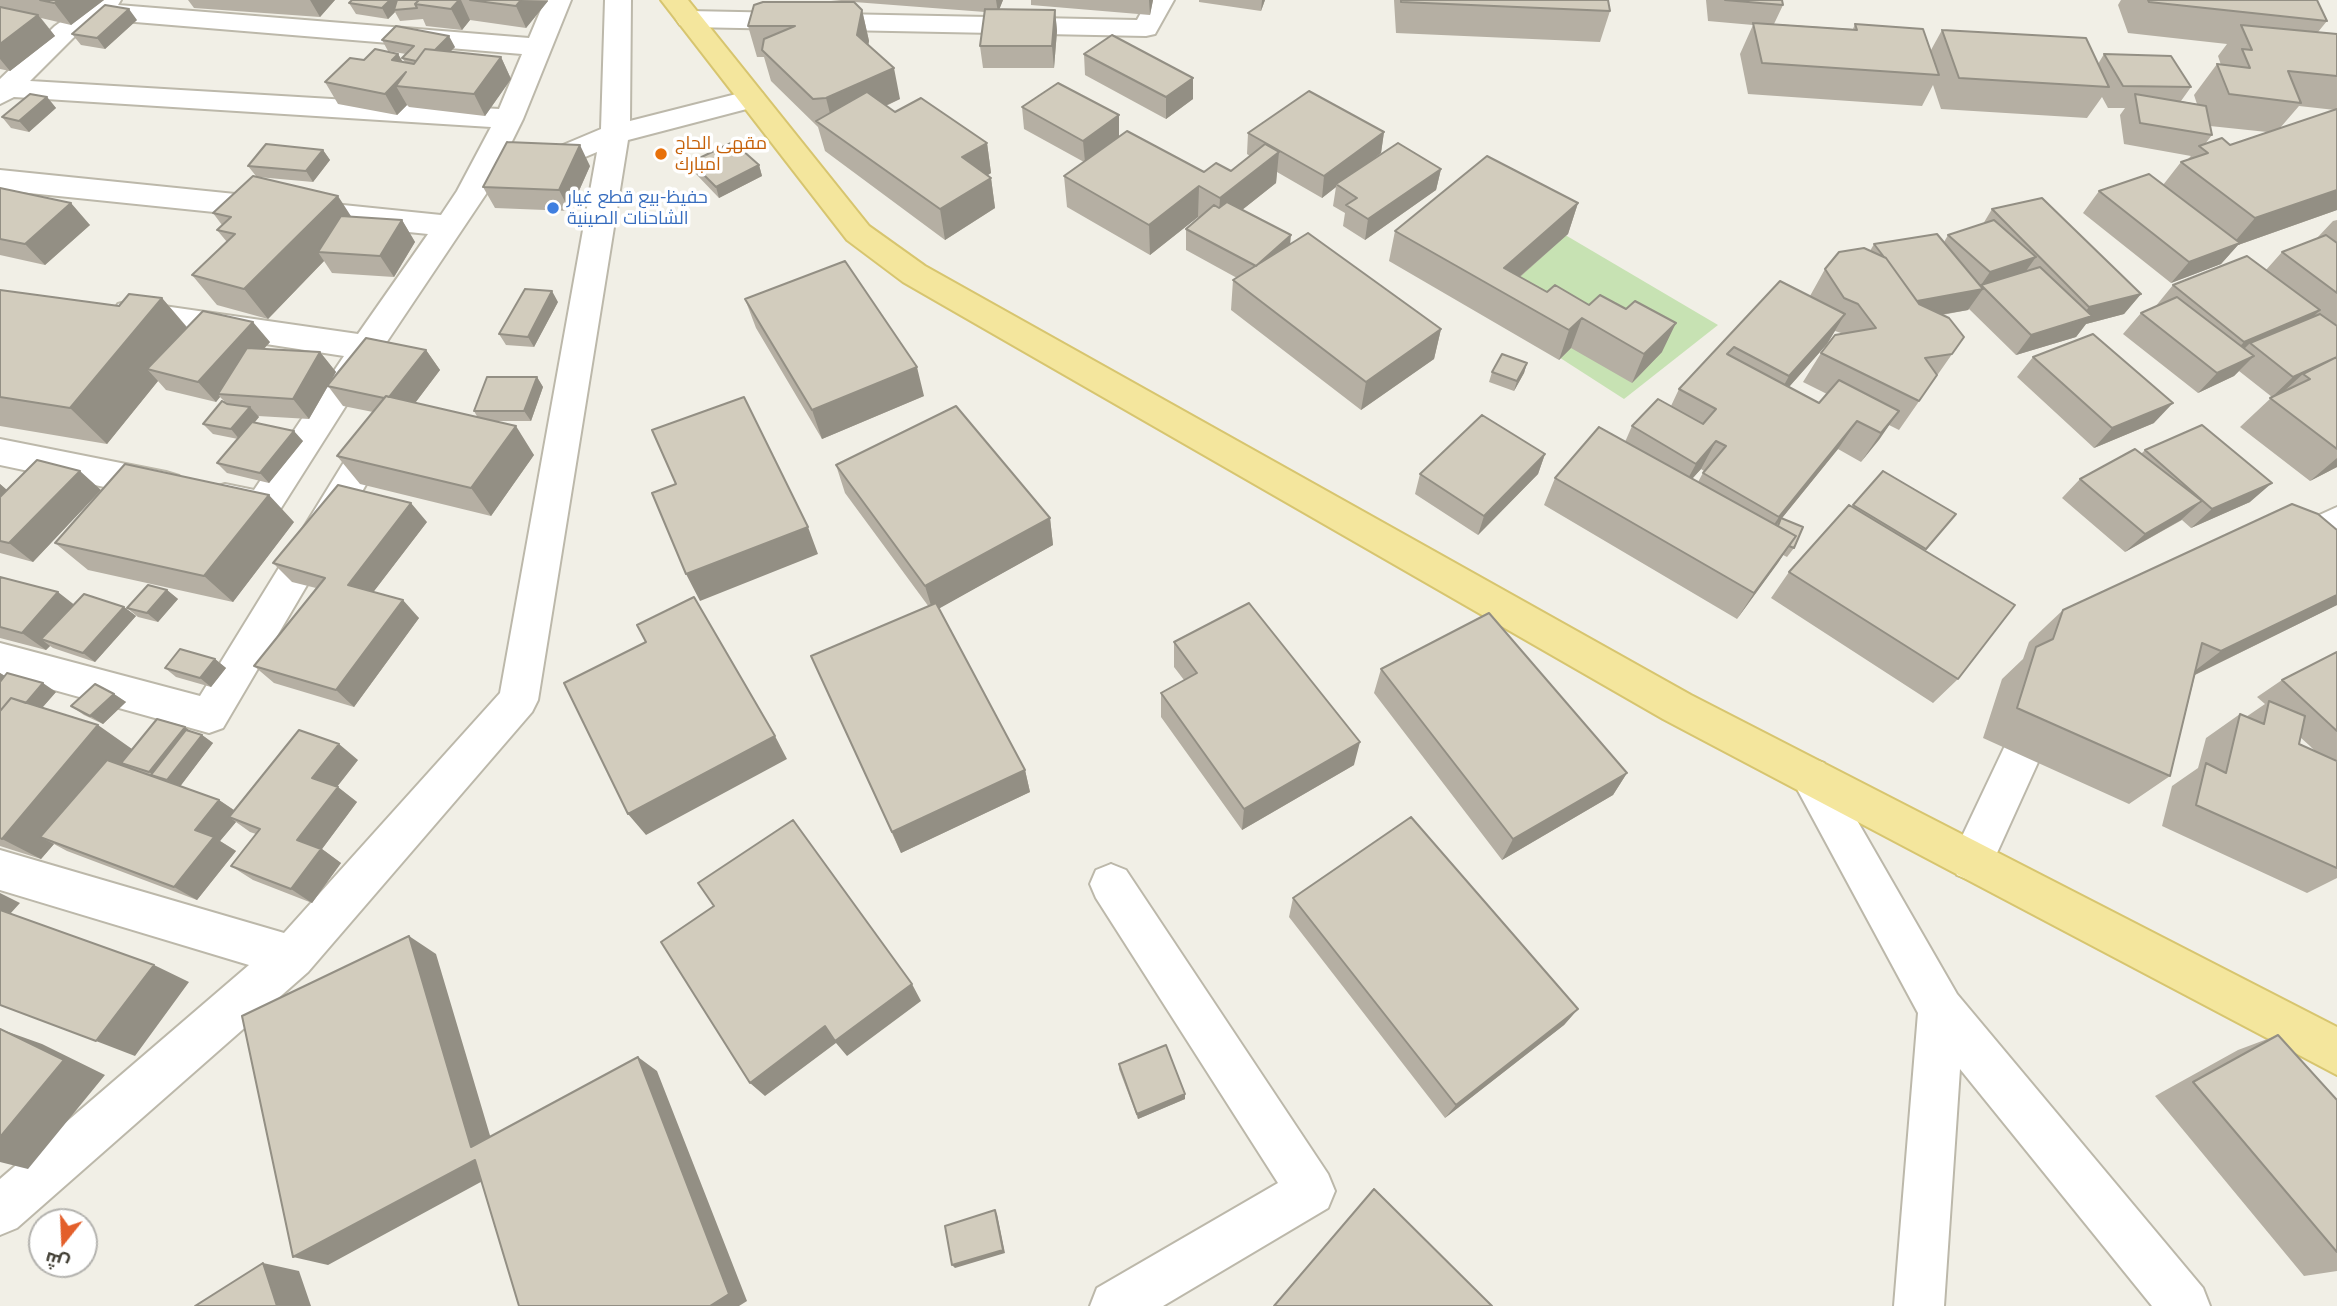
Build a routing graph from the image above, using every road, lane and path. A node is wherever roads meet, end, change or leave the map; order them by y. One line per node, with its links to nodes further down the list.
1 (558, 0): 8 (street)
2 (618, 0): 12 (street)
3 (1010, 0): 7 (street)
4 (1161, 0): 7 (street)
5 (102, 6): 8 (street); 9 (street)
6 (681, 10): 7 (street); 10 (main road)
7 (1001, 27)
8 (538, 47): 11 (street)
9 (3, 91): 11 (street)
10 (752, 99): 12 (street); 24 (main road)
11 (509, 119): 14 (street)
12 (615, 134): 14 (street); 28 (street)
13 (0, 180): 15 (street)
14 (471, 194): 15 (street)
15 (451, 226): 17 (street)
16 (95, 307): 17 (street)
17 (366, 347): 19 (street)
18 (377, 437): 22 (street)
19 (0, 452)
20 (2337, 522): 21 (street)
21 (2251, 563)
22 (0, 659)
23 (2057, 677): 25 (street)
24 (1810, 776): 25 (main road); 29 (street)
25 (1972, 861): 30 (main road)
26 (0, 870): 28 (street)
27 (1111, 884): 32 (street)
28 (292, 957): 31 (street)
29 (1941, 1010): 33 (street); 34 (street)
30 (2337, 1052)
31 (2, 1205)
32 (1115, 1306)
33 (1919, 1306)
34 (2185, 1306)

